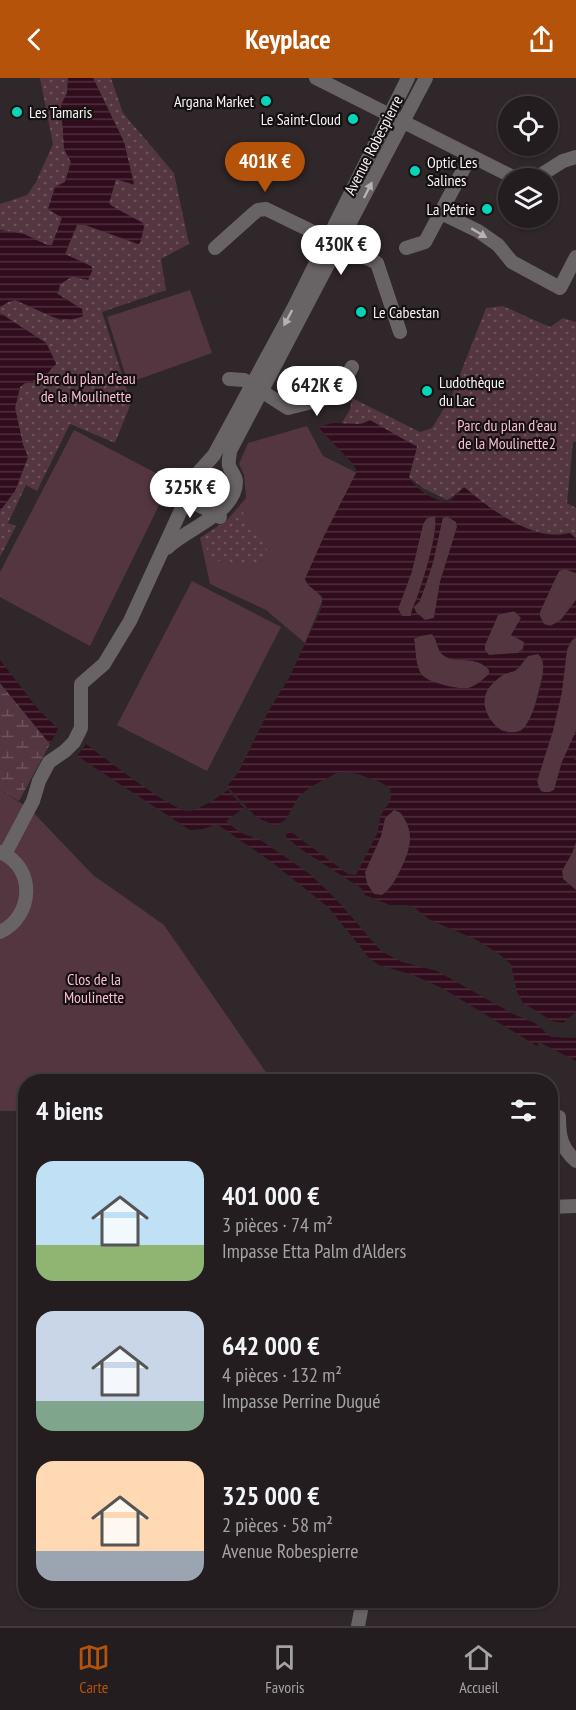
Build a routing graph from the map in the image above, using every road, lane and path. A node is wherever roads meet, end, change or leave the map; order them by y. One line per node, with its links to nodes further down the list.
1 (316, 78): 4 (street)
2 (408, 78): 4 (street, Avenue Robespierre)
3 (426, 78): 5 (street, Avenue Robespierre)
4 (389, 115): 5 (street); 11 (street, Avenue Robespierre)
5 (403, 123): 6 (street); 11 (street, Avenue Robespierre, one-way to 5)
6 (470, 157): 9 (street); 10 (street)
7 (576, 157): 8 (street)
8 (552, 168)
9 (498, 170)
10 (441, 213): 13 (street); 14 (street, one-way to 14)
11 (333, 242): 12 (street); 15 (street); 18 (street, Avenue Robespierre)
12 (215, 248)
13 (406, 248)
14 (576, 257)
15 (400, 332)
16 (352, 367): 18 (street)
17 (229, 379): 18 (street)
18 (256, 389): 19 (street, Avenue Robespierre); 20 (street, Avenue Robespierre)
19 (188, 496): 20 (street); 21 (street, Avenue Robespierre)
20 (220, 516): 21 (street, Avenue Robespierre)
21 (161, 554): 22 (street)
22 (3, 853): 23 (street)
23 (0, 932)
24 (560, 1117): 25 (street)
25 (576, 1161)
26 (576, 1206): 27 (street)
27 (558, 1207)
28 (361, 1608): 29 (street)
29 (358, 1626)

